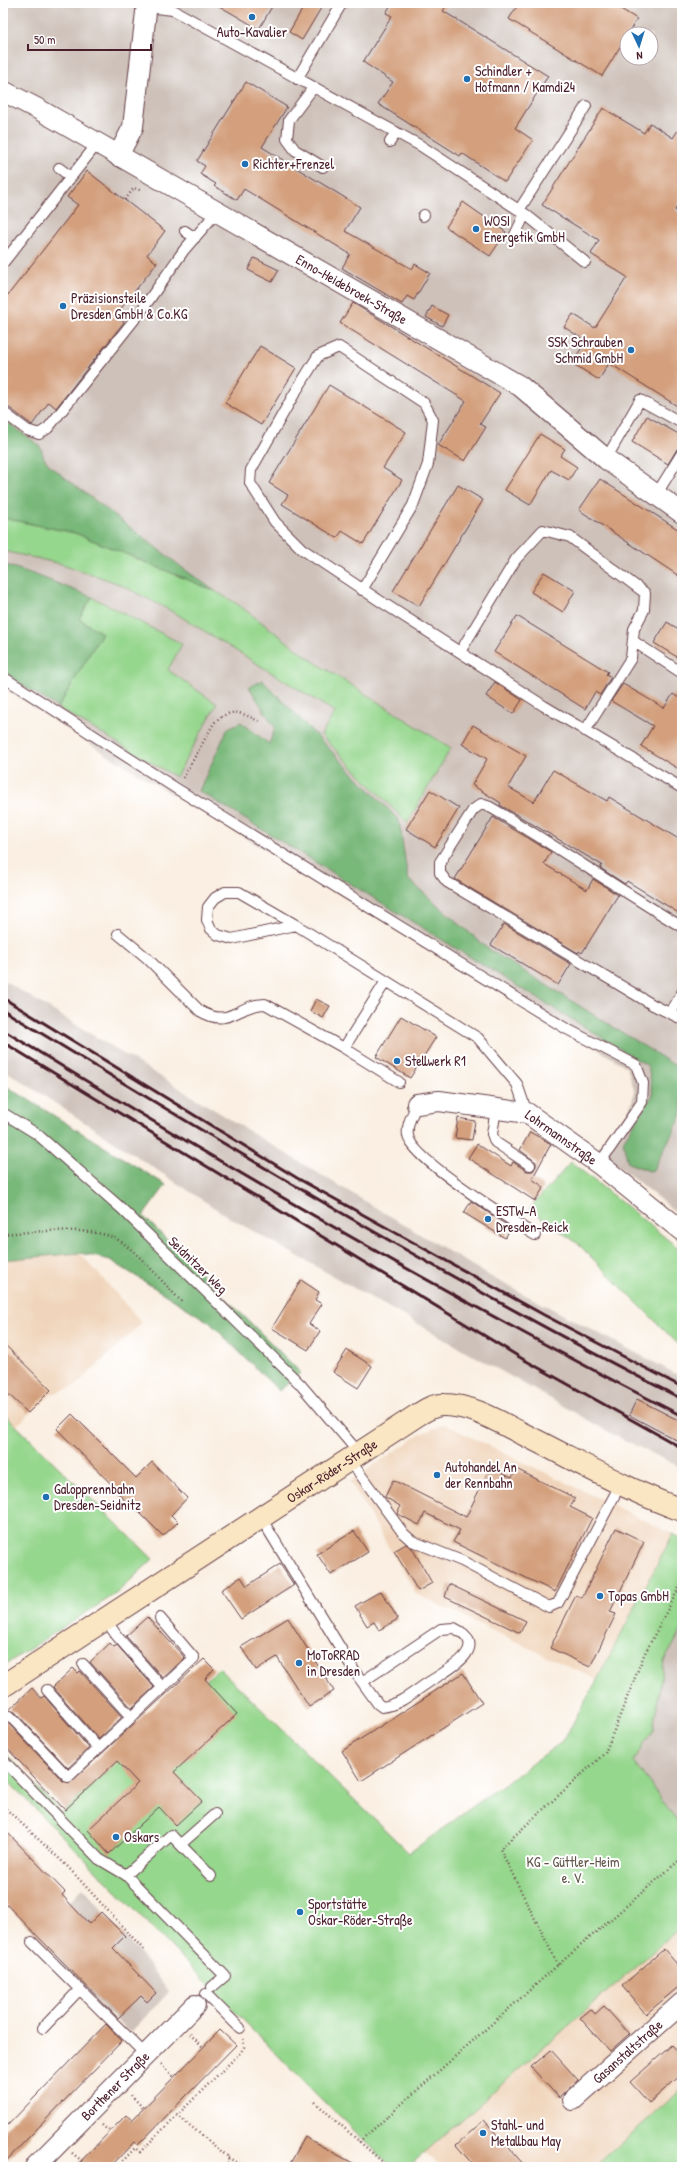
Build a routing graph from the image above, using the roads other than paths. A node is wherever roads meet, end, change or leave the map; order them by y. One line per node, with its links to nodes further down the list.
1 (342, 3): 3 (lane)
2 (147, 5): 3 (lane); 10 (street)
3 (297, 79): 4 (lane)
4 (313, 88): 7 (lane); 11 (lane)
5 (3, 92): 9 (street, Enno-Heidebroek-Straße)
6 (586, 106): 15 (lane)
7 (396, 132): 8 (lane); 15 (lane)
8 (390, 142)
9 (98, 144): 10 (street, Enno-Heidebroek-Straße); 13 (lane)
10 (118, 156): 14 (street, Enno-Heidebroek-Straße)
11 (323, 167)
12 (59, 168): 13 (lane)
13 (71, 177): 20 (lane)
14 (216, 212): 18 (lane); 24 (street, Enno-Heidebroek-Straße)
15 (522, 212): 17 (lane); 19 (lane)
16 (185, 231): 18 (lane)
17 (514, 237)
18 (195, 238): 21 (lane)
19 (585, 262)
20 (3, 263)
21 (3, 412)
22 (682, 424): 24 (lane)
23 (682, 453): 25 (lane)
24 (606, 459): 25 (street, Enno-Heidebroek-Straße)
25 (656, 495): 26 (street, Enno-Heidebroek-Straße)
26 (682, 513)
27 (362, 590): 27 (lane); 29 (lane)
28 (633, 641): 29 (lane); 30 (lane); 32 (lane)
29 (460, 652): 32 (lane)
30 (682, 673)
31 (3, 677): 47 (lane)
32 (585, 731): 33 (lane)
33 (682, 788)
34 (296, 925): 34 (lane); 37 (lane)
35 (682, 927): 39 (lane)
36 (118, 934): 41 (lane)
37 (386, 981): 41 (lane); 46 (lane)
38 (682, 993): 39 (lane)
39 (671, 1012): 40 (lane)
40 (682, 1020)
41 (344, 1048): 42 (lane)
42 (399, 1082)
43 (417, 1104): 44 (street, Lohrmannstraße); 50 (lane)
44 (496, 1109): 46 (street, Lohrmannstraße); 48 (lane)
45 (3, 1113): 51 (lane, Seidnitzer Weg)
46 (527, 1113): 47 (street, Lohrmannstraße)
47 (599, 1164): 49 (street, Lohrmannstraße)
48 (530, 1166)
49 (682, 1231)
50 (535, 1235)
51 (354, 1456): 52 (street, Oskar-Röder-Straße); 52 (lane, Seidnitzer Weg); 54 (street, Oskar-Röder-Straße)
52 (621, 1482): 53 (street, Oskar-Röder-Straße)
53 (682, 1510)
54 (261, 1518): 56 (street, Oskar-Röder-Straße); 58 (lane)
55 (160, 1618): 60 (lane)
56 (105, 1619): 59 (street, Oskar-Röder-Straße); 60 (lane)
57 (83, 1664): 63 (lane)
58 (362, 1682): 58 (lane)
59 (3, 1686)
60 (163, 1688): 63 (lane)
61 (46, 1690): 64 (lane)
62 (10, 1716): 64 (lane)
63 (131, 1717): 64 (lane)
64 (98, 1748)
65 (3, 1760): 68 (lane)
66 (215, 1814): 67 (lane)
67 (181, 1844): 68 (lane); 69 (lane)
68 (126, 1875): 72 (lane)
69 (211, 1876)
70 (32, 1942): 71 (lane)
71 (80, 1989): 74 (lane); 76 (lane)
72 (204, 1995): 75 (lane); 76 (street, Borthener Straße)
73 (682, 2003): 77 (street, Gasanstaltstraße)
74 (43, 2028)
75 (240, 2028)
76 (151, 2057): 78 (street, Borthener Straße)
77 (573, 2100)
78 (35, 2167)

